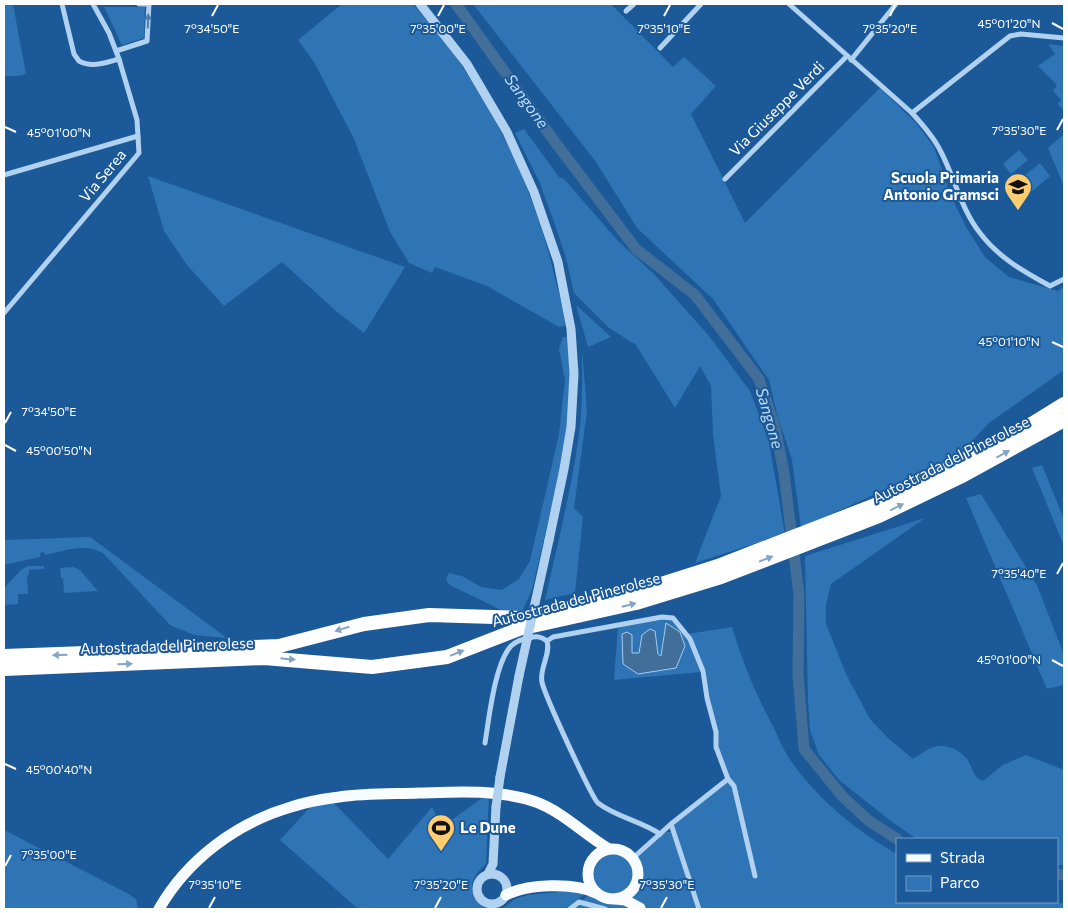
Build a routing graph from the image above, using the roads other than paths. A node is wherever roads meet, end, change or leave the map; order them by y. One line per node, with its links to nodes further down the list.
1 (62, 4): 15 (street)
2 (93, 4): 13 (street, Via Serea)
3 (139, 4): 4 (street)
4 (149, 4): 13 (street, one-way to 4)
5 (420, 4): 37 (street, bridge)
6 (634, 4): 10 (street)
7 (701, 4): 12 (street)
8 (789, 4): 14 (street)
9 (896, 4): 14 (street, Via Giuseppe Verdi)
10 (626, 12)
11 (1064, 38): 16 (street)
12 (660, 48)
13 (116, 51): 15 (street, Via Serea)
14 (849, 58): 16 (street); 19 (street, Via Giuseppe Verdi)
15 (119, 59): 17 (street, Via Serea)
16 (912, 113): 20 (street)
17 (138, 136): 18 (street); 21 (street, Via Serea)
18 (4, 175)
19 (724, 179)
20 (1064, 279)
21 (4, 313)
22 (1064, 404): 24 (highway, Autostrada del Pinerolese)
23 (1064, 420): 24 (highway, Autostrada del Pinerolese, one-way to 23)
24 (719, 572): 26 (highway, Autostrada del Pinerolese, one-way to 26); 27 (highway, Autostrada del Pinerolese, one-way to 24)
25 (547, 641): 28 (street); 29 (street); 32 (street)
26 (4, 656)
27 (4, 668)
28 (485, 743)
29 (728, 779): 31 (street); 38 (street)
30 (572, 822): 33 (main road); 35 (main road); 46 (main road)
31 (670, 824): 32 (street); 49 (street)
32 (660, 834): 34 (street)
33 (609, 849): 34 (main road); 35 (main road)
34 (633, 858): 40 (main road)
35 (592, 860): 36 (main road)
36 (588, 872): 39 (main road); 41 (main road)
37 (492, 874): 42 (street); 44 (street)
38 (755, 876)
39 (568, 885): 41 (main road); 42 (main road)
40 (636, 885): 43 (main road); 45 (main road)
41 (598, 894): 43 (main road)
42 (501, 898): 44 (street)
43 (616, 899): 45 (main road)
44 (486, 906)
45 (641, 908)
46 (159, 909)
47 (570, 909): 48 (street)
48 (605, 909)
49 (699, 909)

